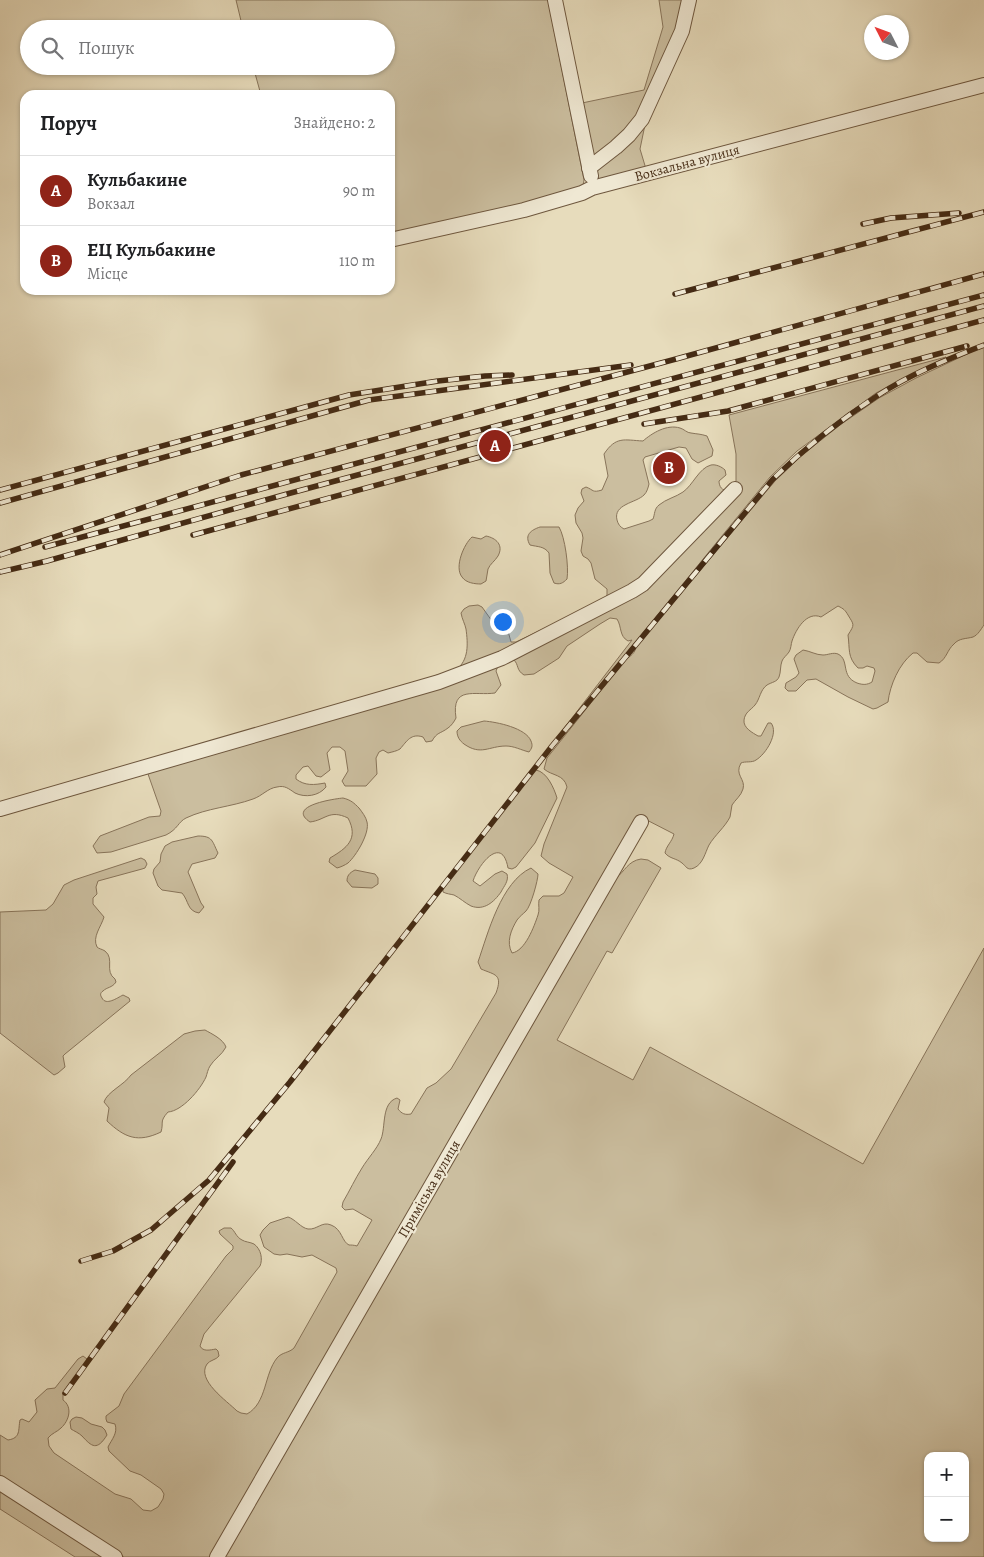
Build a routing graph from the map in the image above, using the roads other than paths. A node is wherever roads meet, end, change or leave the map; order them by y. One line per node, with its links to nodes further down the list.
1 (555, 0): 4 (street)
2 (689, 0): 4 (street)
3 (984, 85): 5 (street, Вокзальна вулиця)
4 (590, 168): 5 (street)
5 (592, 188): 6 (street, Вокзальна вулиця)
6 (395, 239)
7 (735, 489): 8 (street)
8 (0, 809)
9 (641, 822): 12 (street, Приміська вулиця)
10 (0, 1483): 11 (street)
11 (115, 1557)
12 (217, 1557)

